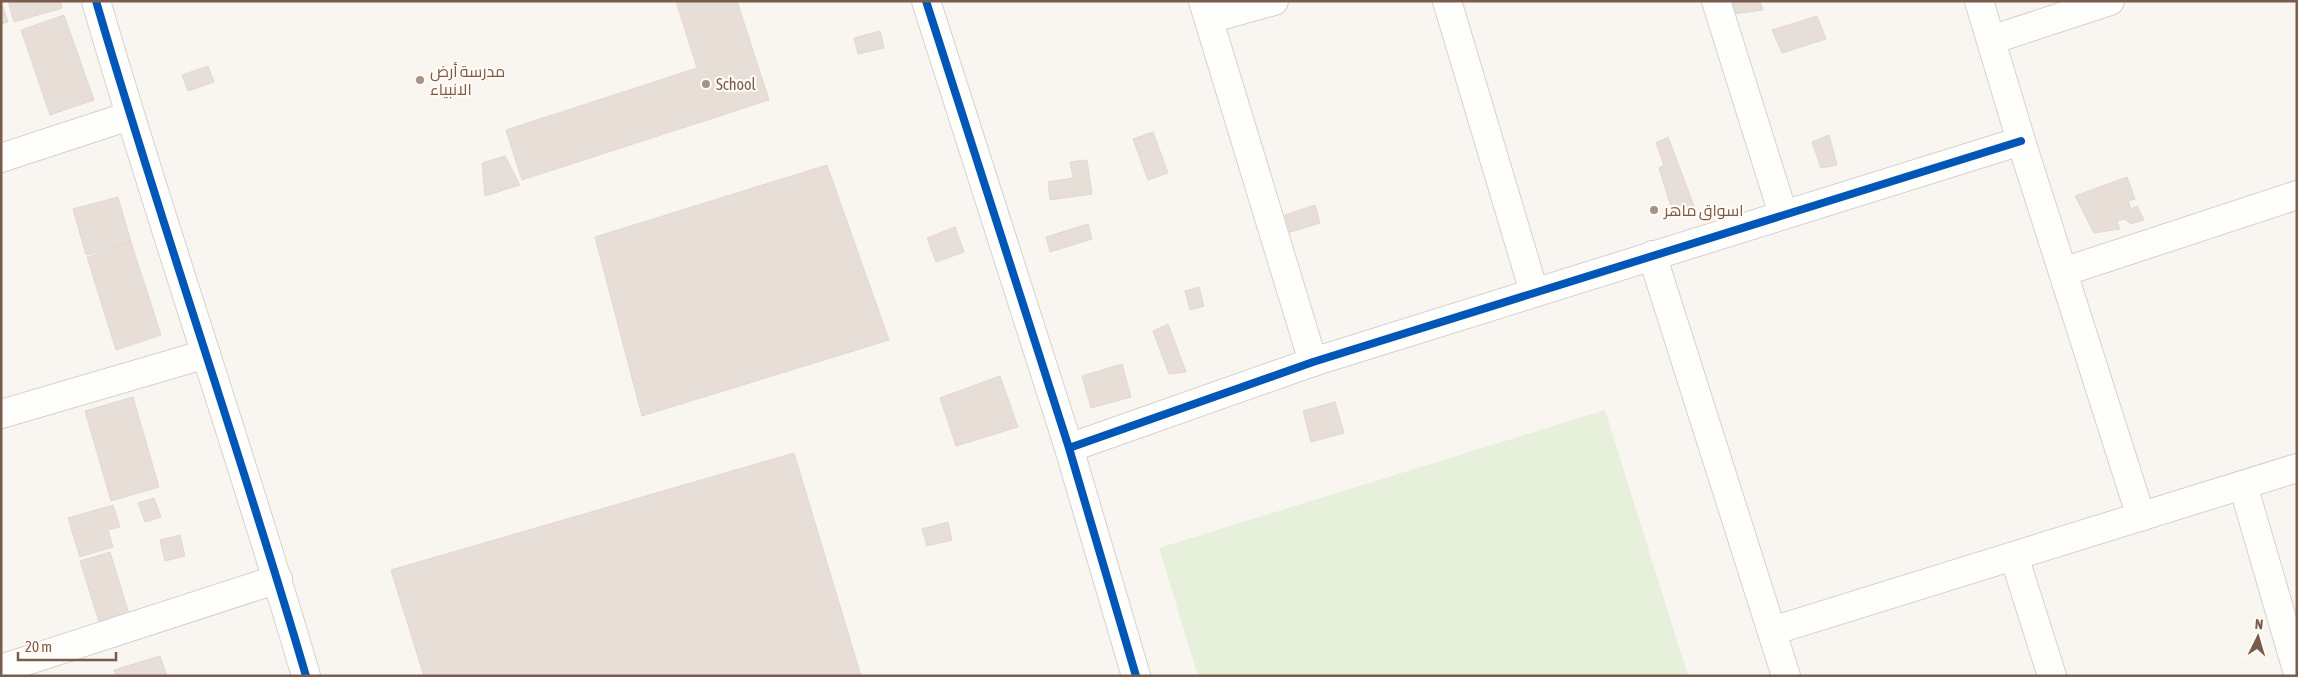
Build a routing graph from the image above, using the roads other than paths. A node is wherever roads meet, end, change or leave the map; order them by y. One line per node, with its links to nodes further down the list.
1 (96, 1): 10 (street)
2 (926, 1): 21 (street)
3 (1274, 1): 8 (street)
4 (1447, 1): 17 (street)
5 (1716, 1): 14 (street)
6 (1979, 1): 9 (street)
7 (2110, 1): 9 (street)
8 (1206, 10): 19 (street)
9 (1990, 40): 11 (street)
10 (129, 116): 12 (street); 18 (street)
11 (2021, 142): 14 (street); 16 (street)
12 (1, 158)
13 (2297, 195): 16 (street)
14 (1783, 214): 15 (street)
15 (1652, 255): 17 (street); 27 (street)
16 (2063, 272): 24 (street)
17 (1534, 292): 19 (street)
18 (206, 354): 20 (street); 26 (street)
19 (1313, 362): 21 (street)
20 (1, 414)
21 (1069, 448): 31 (street)
22 (2297, 468): 23 (street)
23 (2243, 485): 24 (street); 29 (street)
24 (2141, 517): 25 (street)
25 (2014, 556): 27 (street); 33 (street)
26 (278, 579): 28 (street); 30 (street)
27 (1772, 631): 32 (street)
28 (1, 669)
29 (2297, 670)
30 (306, 676)
31 (1136, 676)
32 (1786, 676)
33 (2052, 676)

